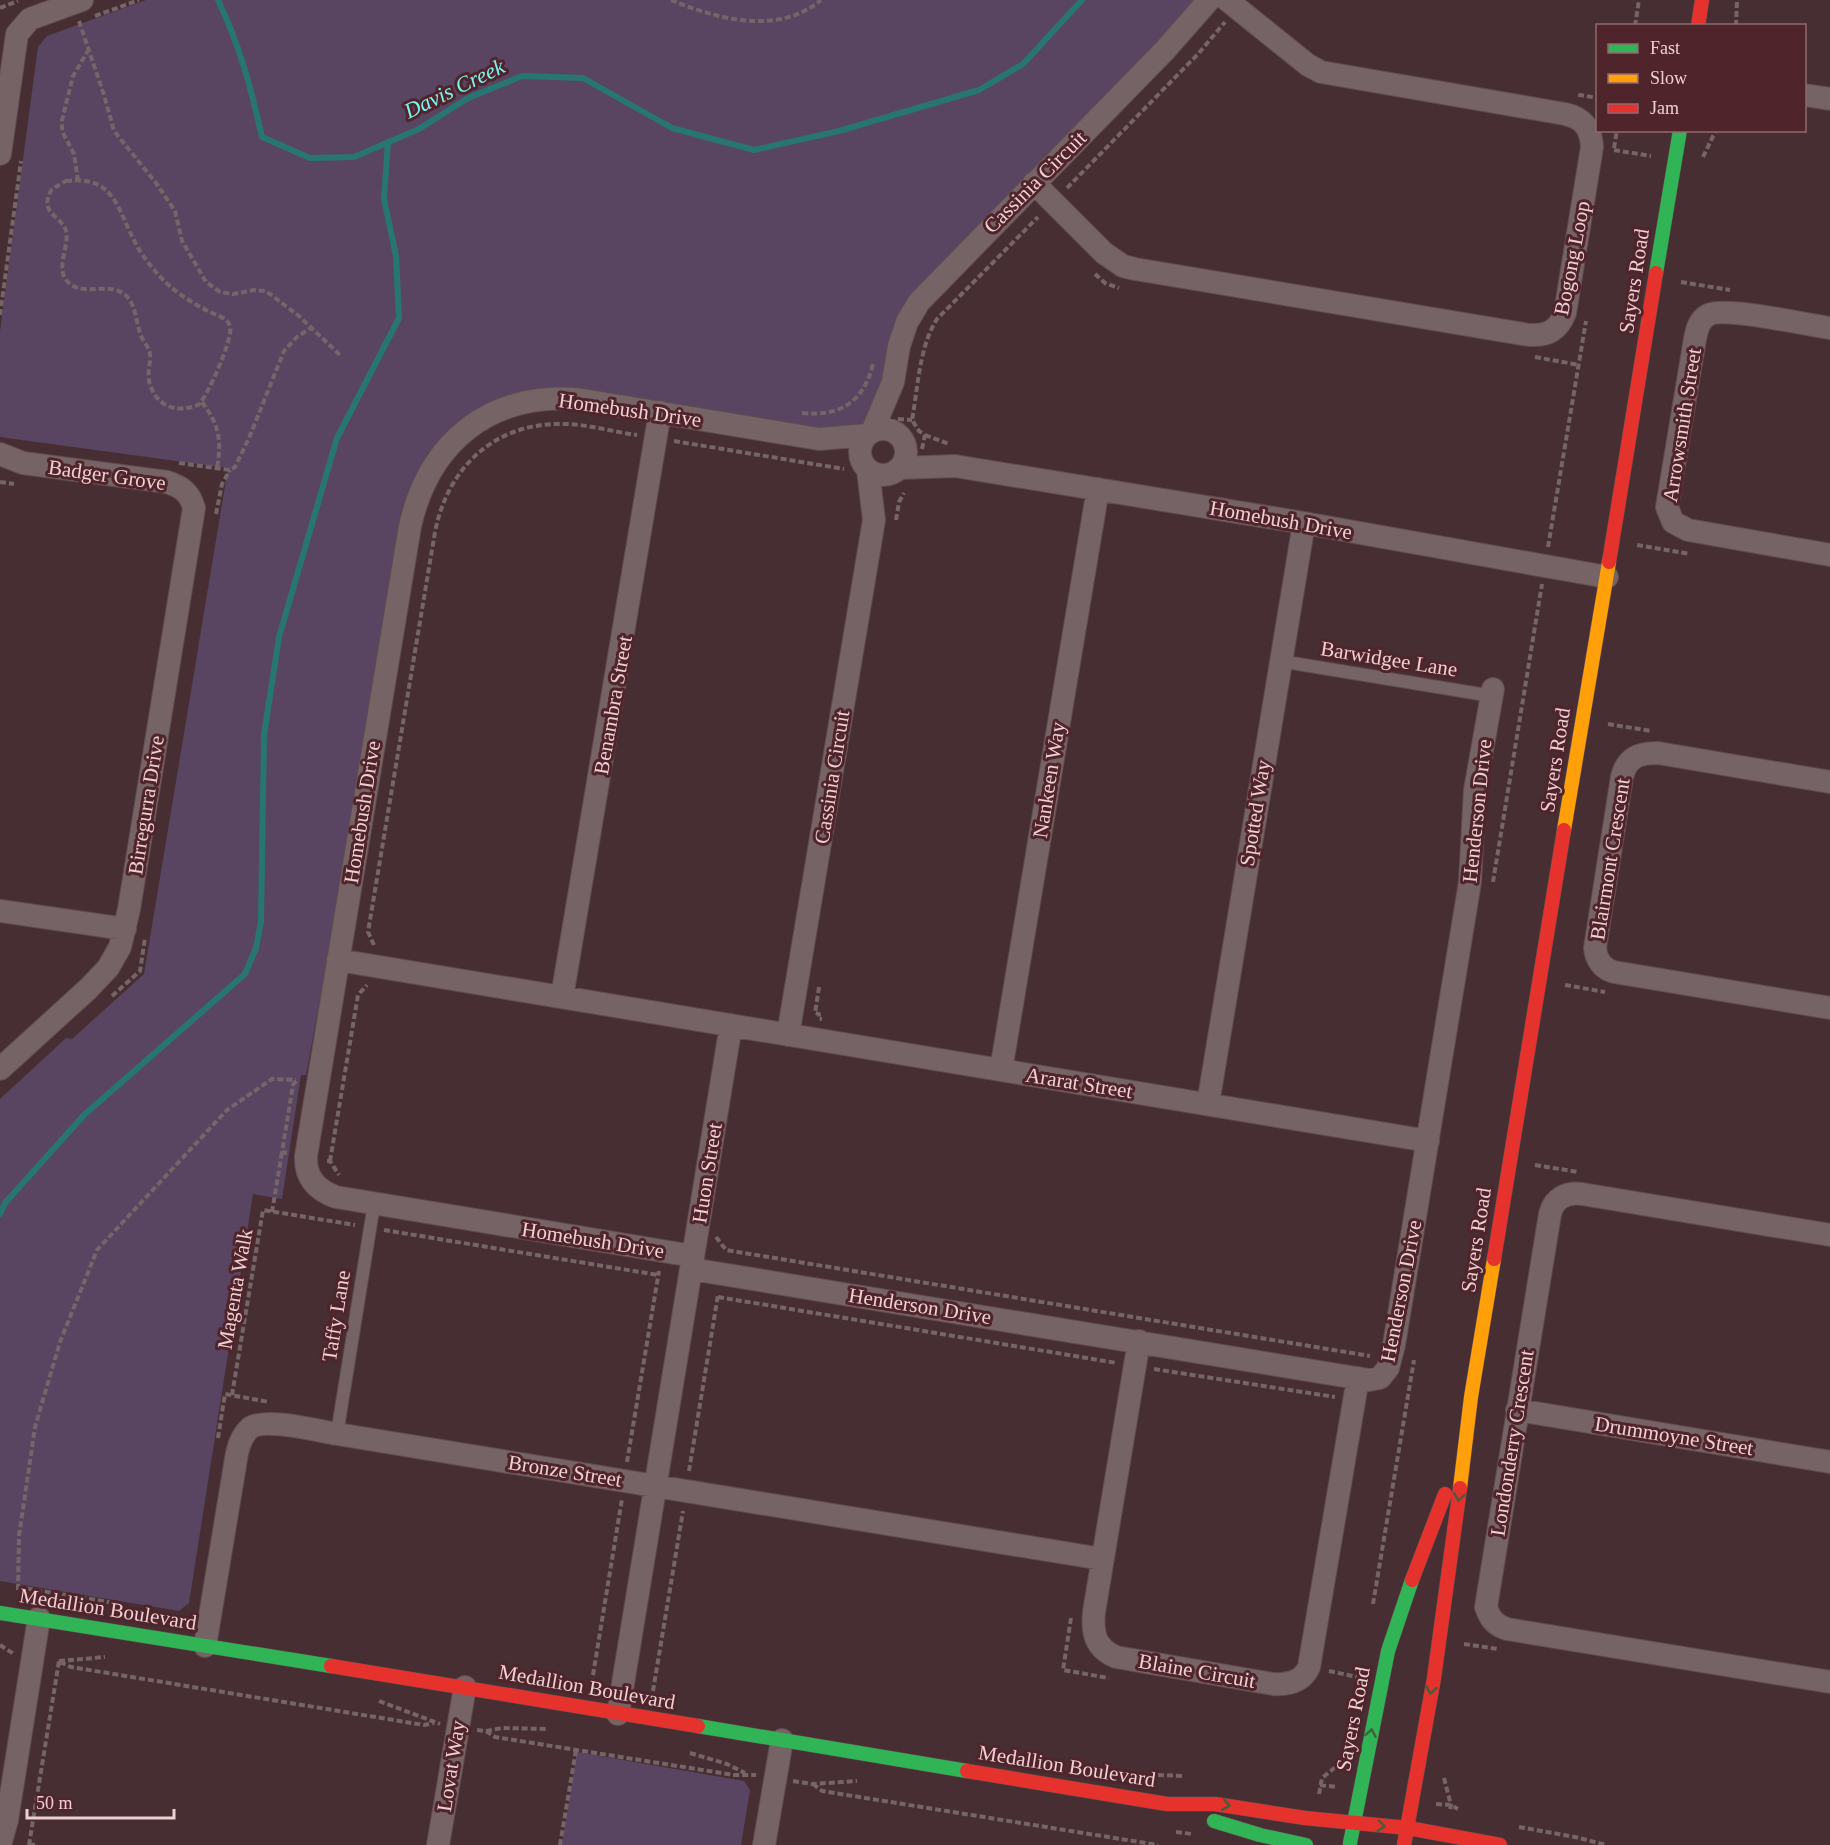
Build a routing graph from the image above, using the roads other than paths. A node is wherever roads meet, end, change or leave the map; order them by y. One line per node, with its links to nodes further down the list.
1 (1209, 0): 11 (street, Cassinia Circuit)
2 (1227, 0): 11 (street, Bogong Loop)
3 (1702, 0): 6 (street)
4 (46, 6): 5 (street); 10 (street)
5 (78, 8)
6 (1698, 24)
7 (1806, 94): 8 (street)
8 (1830, 99)
9 (1680, 132): 29 (street, Sayers Road)
10 (11, 153)
11 (1041, 176): 13 (street, Cassinia Circuit)
12 (1830, 328): 28 (street, Arrowsmith Street)
13 (893, 382): 15 (street, Cassinia Circuit); 17 (street, Cassinia Circuit)
14 (660, 412): 16 (street, Homebush Drive); 35 (street, Homebush Drive); 36 (street, Benambra Street)
15 (869, 433): 16 (street, Homebush Drive); 17 (street); 21 (street)
16 (819, 439): 21 (street, Homebush Drive)
17 (902, 439): 19 (street, Homebush Drive); 22 (street)
18 (0, 454): 23 (street, Badger Grove)
19 (955, 466): 22 (street, Homebush Drive); 24 (street, Homebush Drive)
20 (0, 467): 23 (street, Badger Grove)
21 (858, 467): 22 (street); 26 (street, Cassinia Circuit)
22 (897, 470): 26 (street, Cassinia Circuit)
23 (23, 474): 25 (street, Badger Grove)
24 (1098, 489): 27 (street, Homebush Drive); 41 (street, Nankeen Way)
25 (188, 494): 34 (street, Birregurra Drive)
26 (885, 523): 39 (street, Cassinia Circuit)
27 (1304, 523): 29 (street, Homebush Drive); 30 (street, Spotted Way)
28 (1830, 555)
29 (1607, 577): 49 (street, Sayers Road)
30 (1280, 661): 31 (lane, Barwidgee Lane); 42 (street, Spotted Way)
31 (1492, 692): 43 (street, Henderson Drive)
32 (1830, 782): 37 (street, Blairmont Crescent)
33 (0, 911): 34 (street)
34 (125, 929): 40 (street, Birregurra Drive)
35 (338, 960): 36 (street); 44 (street, Homebush Drive)
36 (562, 998): 38 (street)
37 (1830, 1008)
38 (731, 1025): 39 (street, Ararat Street); 46 (street, Huon Street)
39 (788, 1035): 41 (street, Ararat Street)
40 (0, 1069)
41 (1001, 1070): 42 (street, Ararat Street)
42 (1208, 1104): 43 (street, Ararat Street)
43 (1428, 1141): 48 (street, Henderson Drive)
44 (374, 1204): 46 (street, Homebush Drive); 51 (lane, Taffy Lane)
45 (1830, 1235): 50 (street, Londonderry Crescent)
46 (692, 1263): 47 (street, Henderson Drive); 53 (street, Huon Street)
47 (1139, 1341): 48 (street, Henderson Drive); 54 (street, Blaine Circuit)
48 (1358, 1378): 54 (street, Blaine Circuit)
49 (1471, 1397): 63 (street, Sayers Road, one-way to 49); 64 (street, Sayers Road, one-way to 64)
50 (1517, 1410): 52 (street, Drummoyne Street); 58 (street, Londonderry Crescent)
51 (336, 1434): 53 (street, Bronze Street); 57 (street, Bronze Street)
52 (1830, 1462)
53 (655, 1486): 54 (street, Bronze Street); 60 (street, Huon Street)
54 (1102, 1559)
55 (0, 1613): 56 (street, Medallion Boulevard)
56 (29, 1617): 57 (street, Medallion Boulevard); 65 (street)
57 (205, 1646): 59 (street, Medallion Boulevard)
58 (1830, 1682)
59 (465, 1687): 60 (street, Medallion Boulevard); 66 (street, Lovat Way)
60 (618, 1714): 61 (street, Medallion Boulevard)
61 (782, 1740): 62 (street, Medallion Boulevard); 67 (street)
62 (1167, 1804): 63 (street, Medallion Boulevard, one-way to 63); 68 (street, Medallion Boulevard)
63 (1355, 1823): 64 (street, Medallion Boulevard, one-way to 64); 69 (street, Sayers Road)
64 (1408, 1828): 70 (street, Sayers Road); 71 (street, Medallion Boulevard)
65 (0, 1845)
66 (438, 1845)
67 (764, 1845)
68 (1306, 1845)
69 (1350, 1845)
70 (1404, 1845)
71 (1500, 1845)

